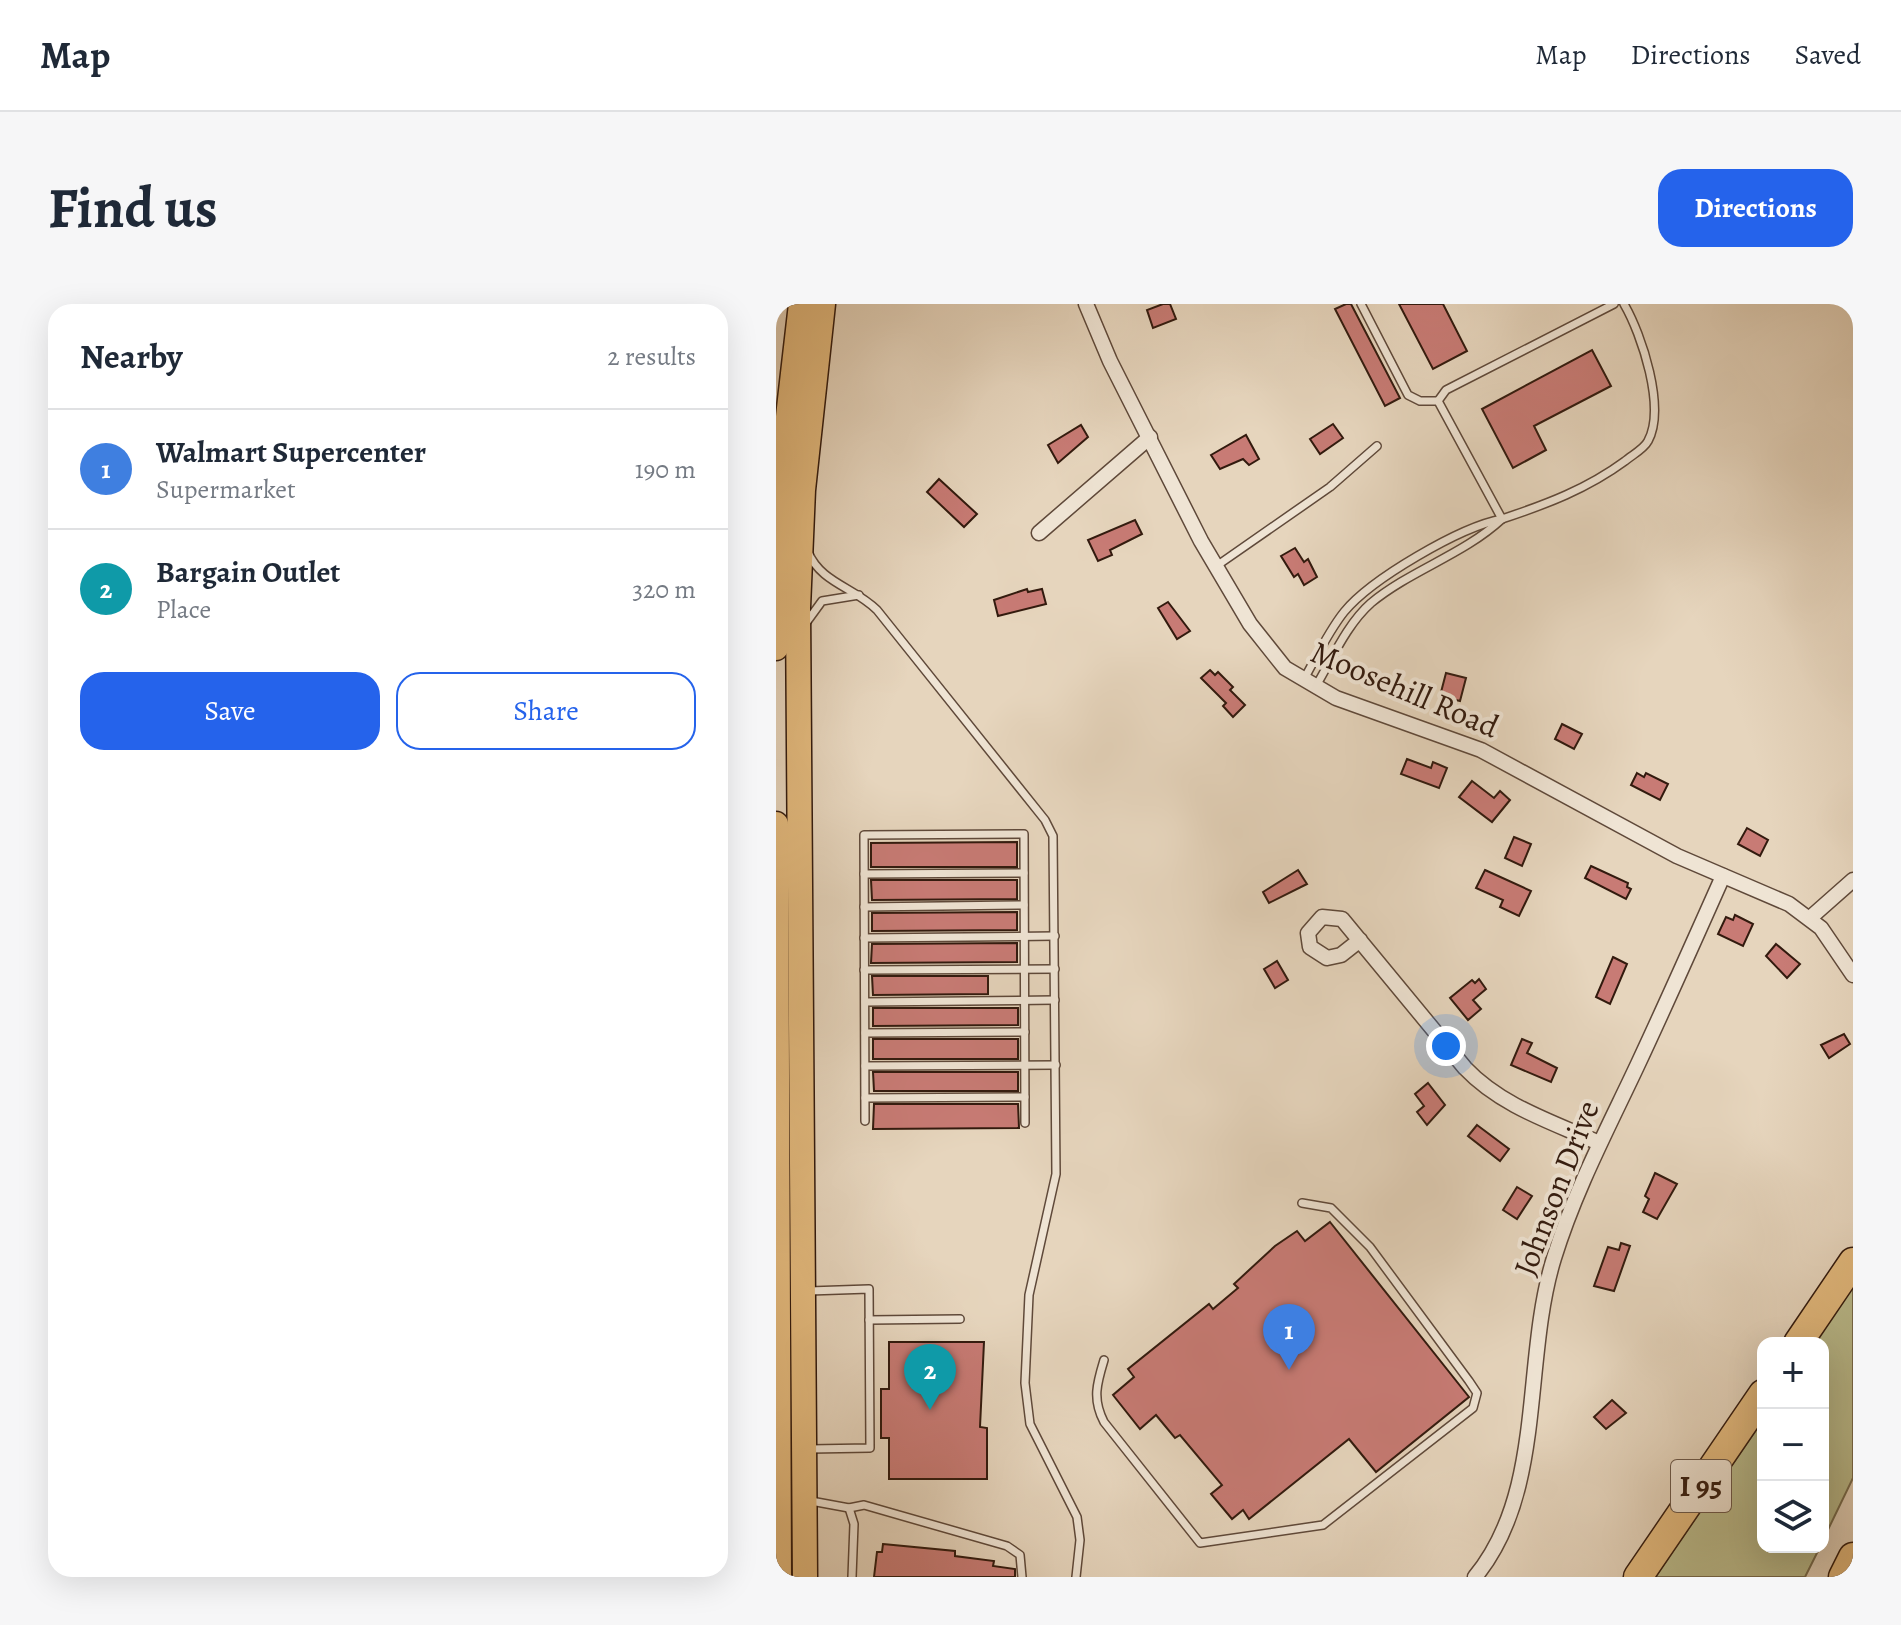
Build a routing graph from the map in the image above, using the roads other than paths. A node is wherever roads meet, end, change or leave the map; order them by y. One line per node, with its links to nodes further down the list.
1 (801, 304): 15 (main road)
2 (823, 304): 11 (main road)
3 (1086, 304): 8 (street, Moosehill Road)
4 (1361, 304): 7 (lane)
5 (1614, 304): 7 (lane)
6 (1624, 304): 10 (lane)
7 (1438, 401): 10 (lane)
8 (1150, 437): 12 (street); 13 (street, Moosehill Road)
9 (1377, 446): 13 (lane)
10 (1502, 519): 16 (lane); 16 (lane)
11 (801, 527): 14 (lane); 15 (main road)
12 (1039, 533)
13 (1215, 567): 16 (street, Moosehill Road)
14 (859, 595): 15 (lane); 27 (lane)
15 (787, 649): 52 (main road)
16 (1309, 684): 20 (street, Moosehill Road)
17 (776, 824): 22 (main road)
18 (1024, 873): 19 (lane); 19 (lane); 23 (lane)
19 (864, 874): 24 (lane)
20 (1723, 876): 25 (street, Moosehill Road); 48 (street, Johnson Drive)
21 (1853, 880): 25 (street)
22 (776, 891): 34 (main road)
23 (1024, 905): 24 (lane); 26 (lane)
24 (864, 907): 28 (lane)
25 (1810, 918): 33 (street, Moosehill Road)
26 (1024, 936): 27 (lane); 28 (lane); 30 (lane)
27 (1055, 936): 31 (lane)
28 (864, 938): 32 (lane)
29 (1360, 940): 48 (street)
30 (1025, 969): 31 (lane); 32 (lane); 36 (lane)
31 (1055, 969): 35 (lane)
32 (864, 970): 37 (lane)
33 (1853, 975)
34 (777, 984): 47 (main road)
35 (1055, 1000): 36 (lane); 41 (lane)
36 (1025, 1001): 37 (lane); 38 (lane)
37 (865, 1002): 39 (lane)
38 (1025, 1032): 39 (lane); 40 (lane)
39 (865, 1033): 42 (lane)
40 (1025, 1065): 41 (lane); 42 (lane); 43 (lane)
41 (1056, 1065): 68 (lane)
42 (865, 1066): 44 (lane)
43 (1025, 1097): 44 (lane); 46 (lane)
44 (865, 1098): 45 (lane)
45 (865, 1121)
46 (1025, 1123)
47 (777, 1143): 50 (main road)
48 (1599, 1143): 69 (street, Johnson Drive)
49 (1302, 1203): 56 (lane)
50 (778, 1256): 58 (main road)
51 (1853, 1262): 55 (highway)
52 (802, 1292): 54 (lane); 60 (main road)
53 (960, 1319): 54 (lane)
54 (869, 1320): 60 (lane)
55 (1802, 1337)
56 (1104, 1360)
57 (1757, 1403): 70 (highway, I 95)
58 (778, 1409): 59 (main road)
59 (778, 1444): 64 (main road)
60 (804, 1449): 61 (main road)
61 (805, 1500): 62 (lane); 65 (main road)
62 (849, 1508): 66 (lane); 67 (lane)
63 (1853, 1557): 71 (highway)
64 (778, 1567)
65 (805, 1577)
66 (852, 1577)
67 (1022, 1577)
68 (1076, 1577)
69 (1475, 1577)
70 (1638, 1577)
71 (1843, 1577)

